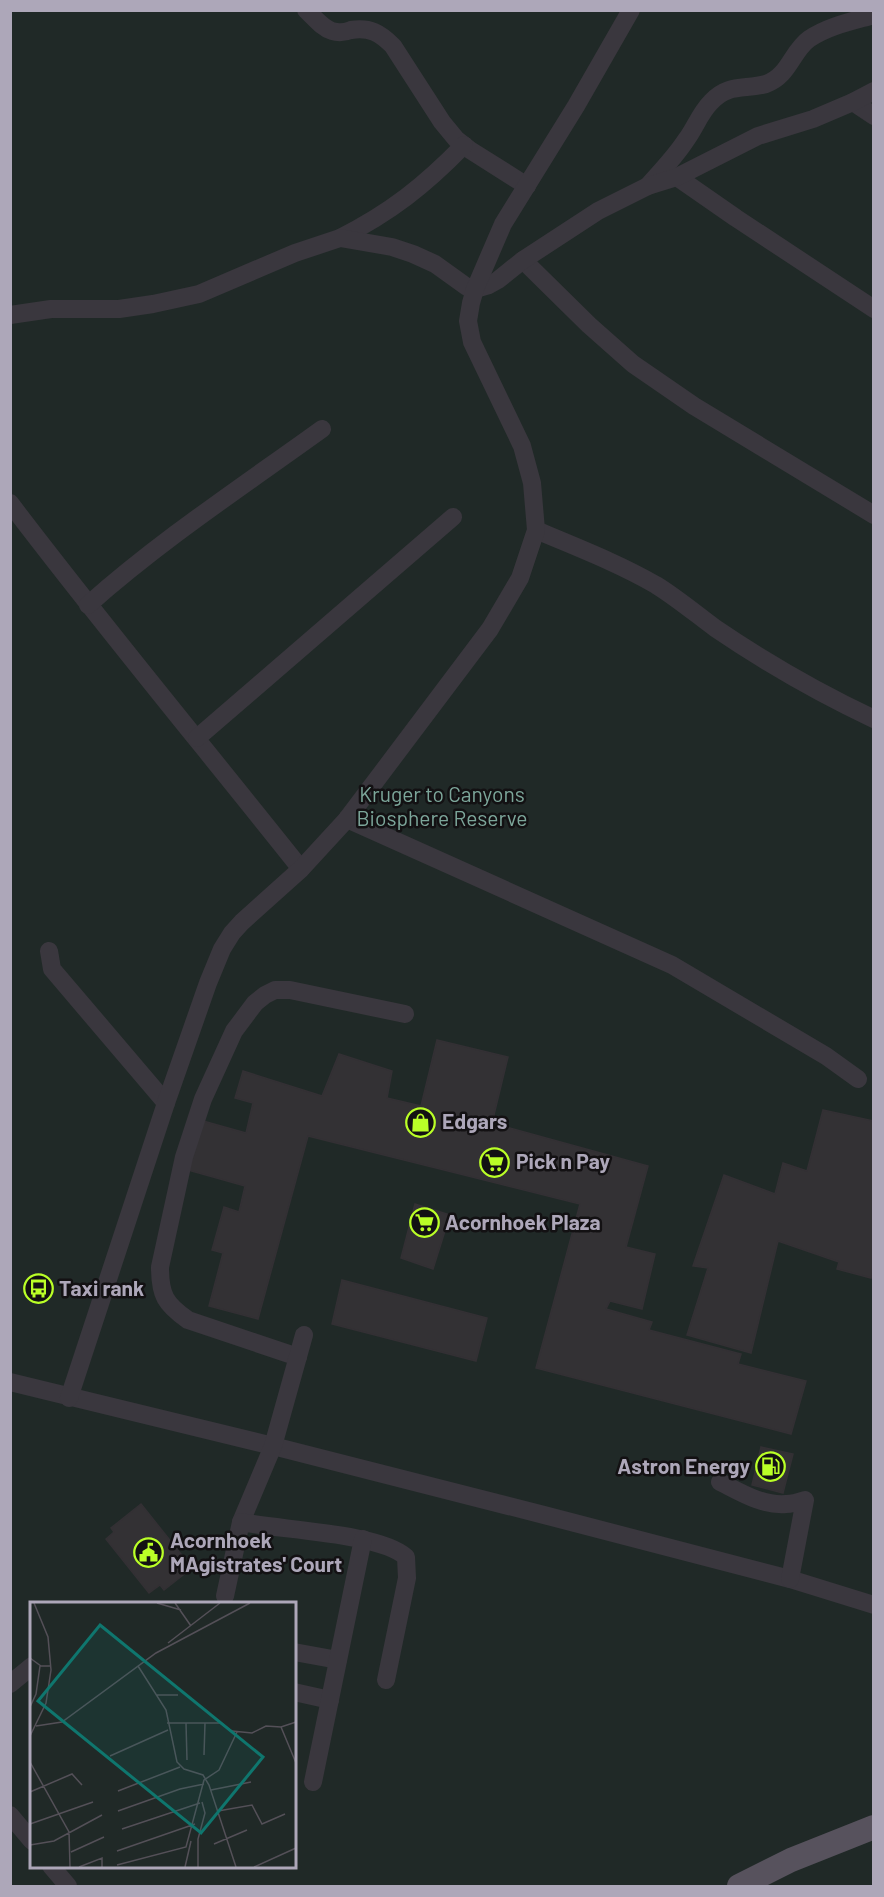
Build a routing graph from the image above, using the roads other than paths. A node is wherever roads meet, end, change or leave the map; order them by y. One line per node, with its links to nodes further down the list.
1 (306, 10): 7 (street)
2 (631, 10): 9 (street)
3 (873, 15): 10 (street)
4 (873, 91): 5 (street)
5 (853, 102): 6 (street); 8 (street)
6 (873, 116)
7 (464, 145): 9 (street); 11 (street)
8 (677, 177): 10 (street); 14 (street)
9 (527, 186): 13 (street)
10 (648, 186): 12 (street)
11 (340, 238): 13 (street); 15 (street)
12 (523, 260): 13 (street); 18 (street)
13 (475, 289): 20 (street)
14 (873, 309)
15 (10, 315)
16 (322, 429): 21 (street)
17 (10, 503): 21 (street)
18 (873, 515)
19 (453, 518): 23 (street)
20 (536, 530): 22 (street); 24 (street)
21 (88, 605): 23 (street)
22 (873, 719)
23 (197, 738): 25 (street)
24 (347, 819): 25 (street); 28 (street)
25 (301, 868): 29 (street)
26 (49, 951): 29 (street)
27 (405, 1014): 31 (street)
28 (858, 1079)
29 (166, 1103): 33 (street)
30 (304, 1335): 31 (street)
31 (298, 1357): 34 (street)
32 (10, 1382): 33 (street)
33 (69, 1398): 34 (street)
34 (273, 1446): 36 (street); 38 (street)
35 (720, 1482): 38 (street)
36 (241, 1522): 37 (street); 39 (street)
37 (363, 1539): 42 (street); 44 (street)
38 (790, 1580): 40 (street)
39 (225, 1596)
40 (873, 1605)
41 (296, 1652): 42 (street)
42 (338, 1660): 47 (street)
43 (30, 1668): 45 (street)
44 (386, 1680)
45 (10, 1684)
46 (296, 1692): 47 (street)
47 (330, 1700): 48 (street)
48 (313, 1782)
49 (10, 1815): 51 (street)
50 (873, 1827): 54 (main road)
51 (30, 1839)
52 (52, 1867): 53 (street)
53 (68, 1887)
54 (739, 1887)

